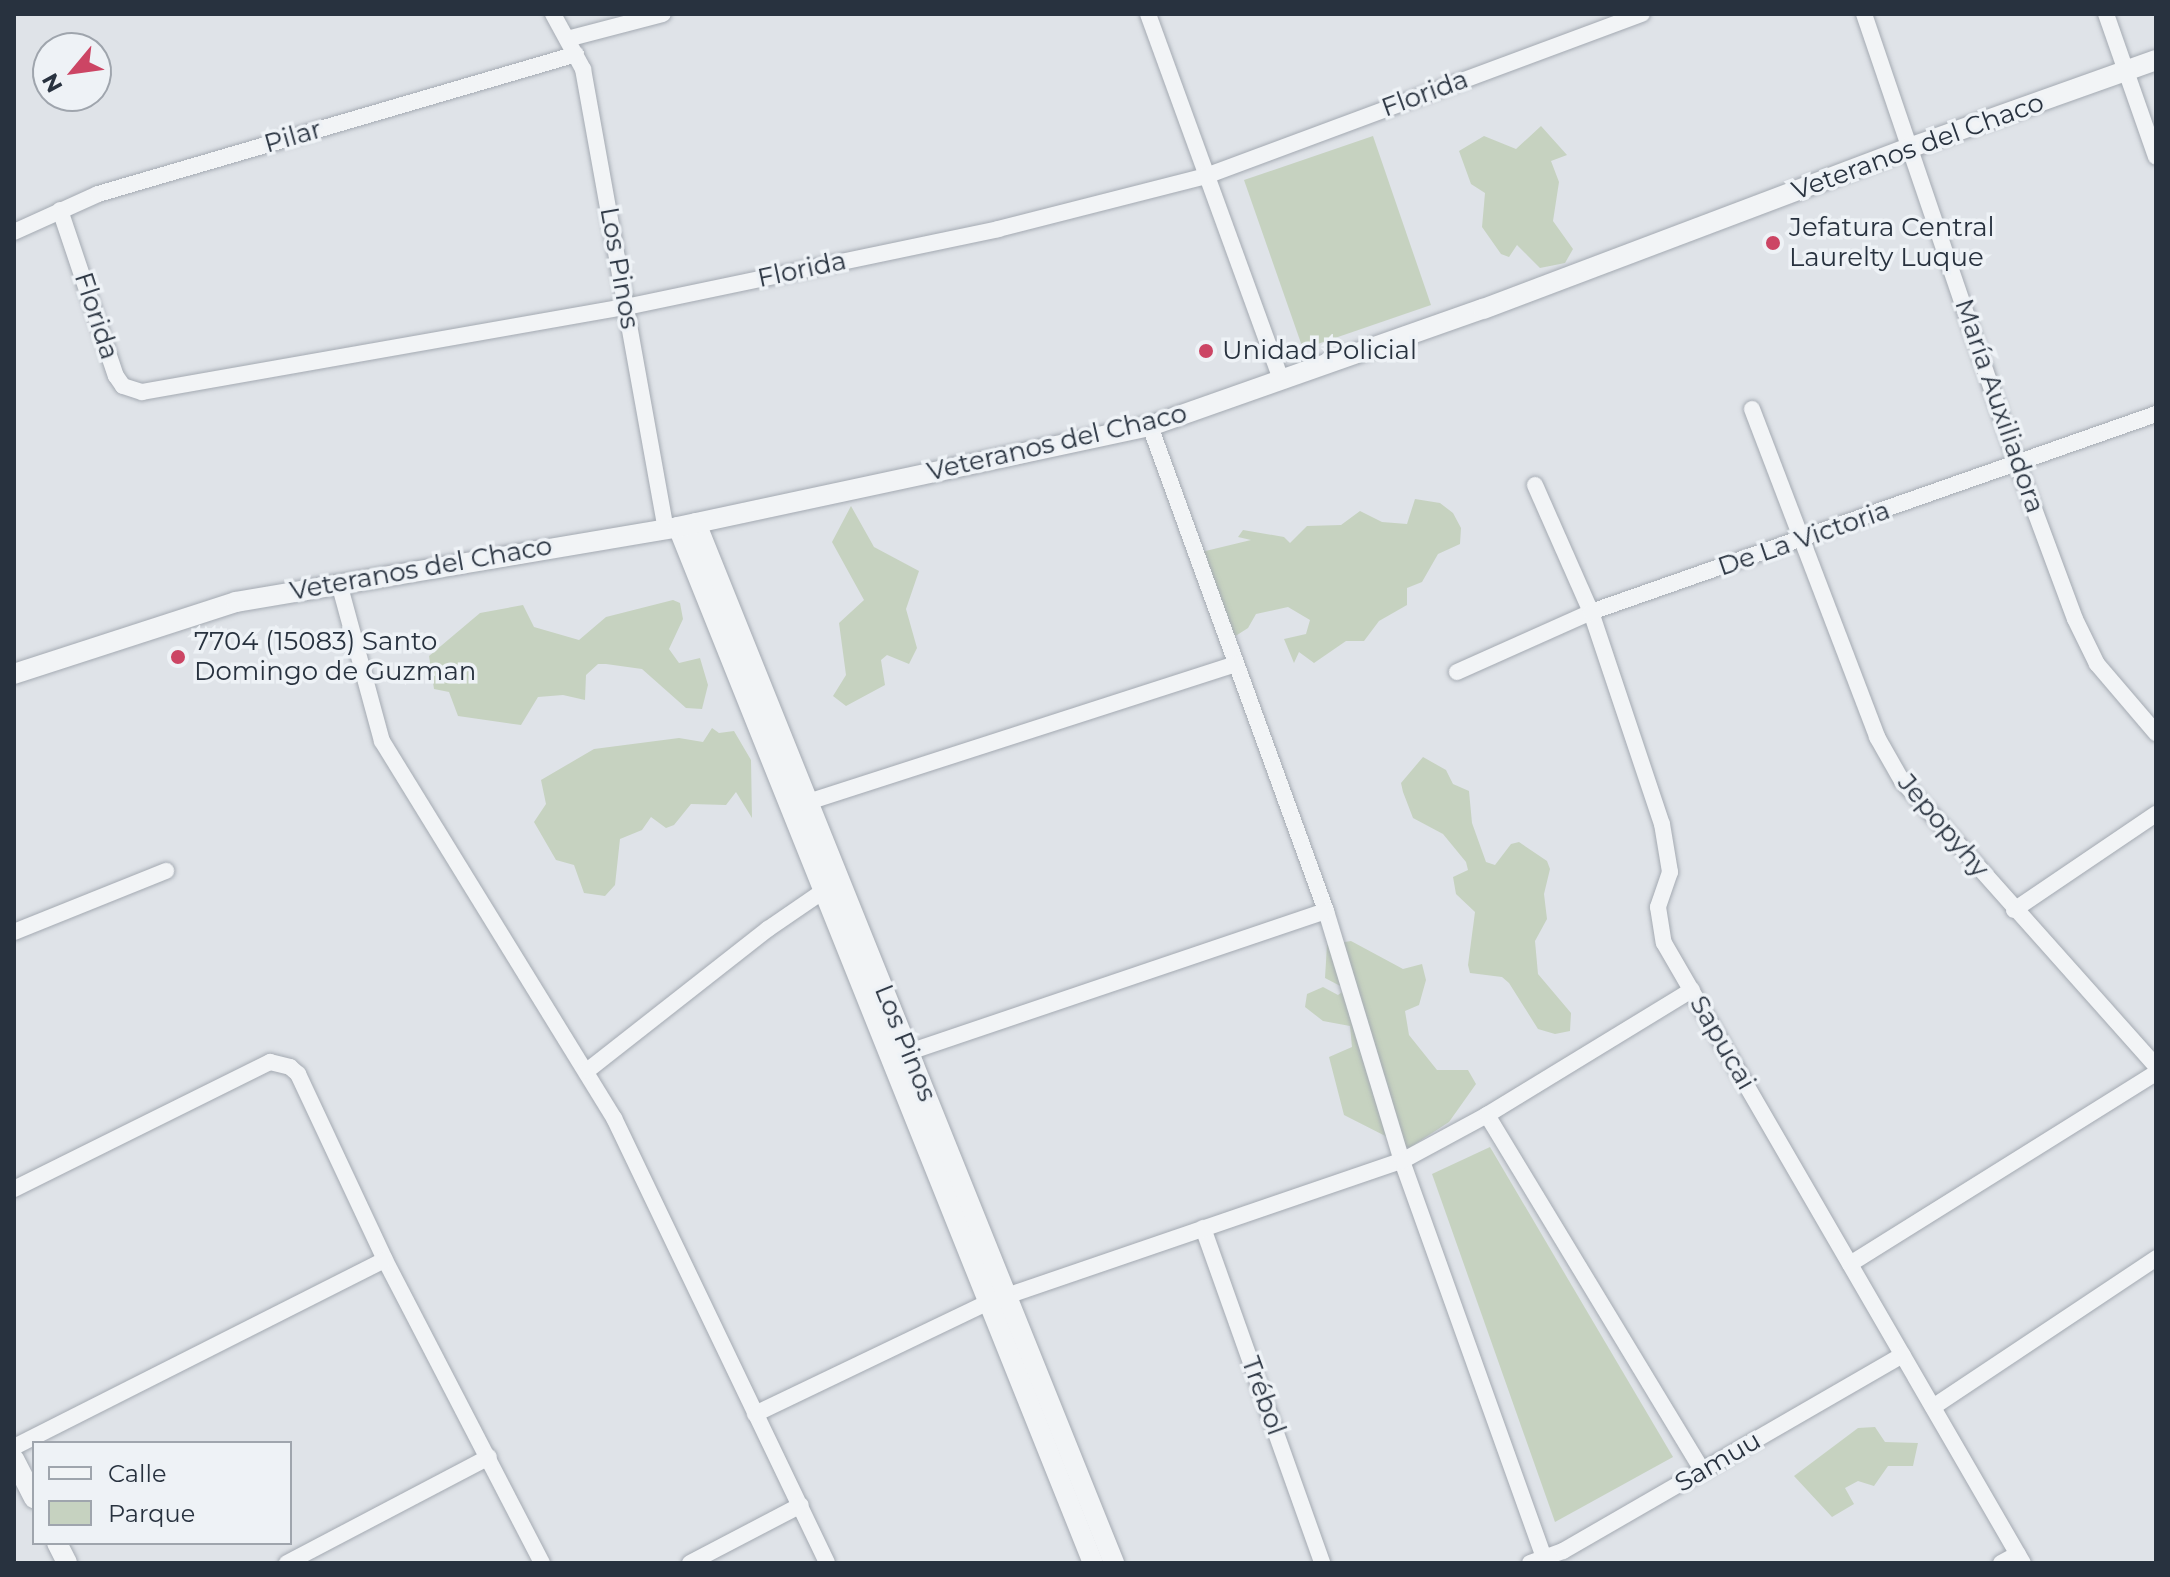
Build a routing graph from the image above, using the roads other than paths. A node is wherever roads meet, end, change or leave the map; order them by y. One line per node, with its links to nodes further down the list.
1 (553, 14): 7 (street, Los Pinos)
2 (663, 14): 7 (street, Pilar)
3 (1148, 14): 12 (street)
4 (1642, 14): 12 (street, Florida)
5 (1864, 14): 10 (street, María Auxiliadora)
6 (2106, 14): 9 (street)
7 (571, 47): 13 (street, Pilar); 15 (street, Los Pinos)
8 (2156, 60): 9 (street, Veteranos del Chaco)
9 (2126, 71): 10 (street, Veteranos del Chaco); 11 (street)
10 (1909, 148): 16 (street, Veteranos del Chaco); 20 (street, María Auxiliadora)
11 (2156, 157)
12 (1206, 176): 15 (street, Florida); 16 (street)
13 (60, 210): 14 (street, Pilar); 15 (street, Florida)
14 (14, 232)
15 (626, 307): 22 (street, Los Pinos)
16 (1281, 380): 19 (street, Veteranos del Chaco)
17 (1752, 409): 23 (street, Jepopyhy)
18 (2156, 414): 20 (street, De La Victoria)
19 (1150, 426): 22 (street, Veteranos del Chaco); 26 (street)
20 (2017, 463): 23 (street, De La Victoria); 29 (street, María Auxiliadora)
21 (1535, 485): 25 (street, Sapucai)
22 (680, 526): 24 (street, Veteranos del Chaco); 30 (street, Los Pinos)
23 (1800, 542): 25 (street, De La Victoria); 34 (street, Jepopyhy)
24 (339, 583): 28 (street, Veteranos del Chaco); 40 (street)
25 (1591, 612): 27 (street, De La Victoria); 37 (street, Sapucai)
26 (1235, 664): 30 (street); 35 (street)
27 (1457, 672)
28 (14, 674)
29 (2156, 733)
30 (799, 805): 33 (street, Los Pinos)
31 (2156, 814): 34 (street)
32 (166, 871): 36 (street)
33 (832, 886): 38 (street, Los Pinos); 40 (street); 49 (street)
34 (2014, 910): 39 (street, Jepopyhy)
35 (1326, 911): 38 (street); 43 (street)
36 (15, 928)
37 (1692, 990): 42 (street); 48 (street, Sapucai)
38 (909, 1052): 49 (street, Los Pinos)
39 (2156, 1066)
40 (588, 1070): 52 (street)
41 (2156, 1073): 48 (street)
42 (1487, 1115): 43 (street); 56 (street)
43 (1402, 1161): 45 (street); 62 (street)
44 (14, 1189): 47 (street)
45 (1203, 1228): 49 (street); 70 (street, Trébol)
46 (2156, 1258): 51 (street)
47 (385, 1260): 53 (street); 54 (street)
48 (1850, 1264): 50 (street, Sapucai)
49 (998, 1299): 52 (street); 68 (street); 69 (street, Los Pinos)
50 (1903, 1355): 51 (street, Sapucai); 56 (street, Samuu)
51 (1933, 1407): 61 (street, Sapucai)
52 (755, 1414): 58 (street)
53 (14, 1447)
54 (489, 1457): 64 (street); 65 (street)
55 (14, 1459): 57 (street)
56 (1703, 1471): 60 (street, Samuu)
57 (32, 1494)
58 (801, 1505): 66 (street); 67 (street)
59 (58, 1545): 63 (street)
60 (1565, 1557): 62 (street, Samuu)
61 (2020, 1558): 71 (street)
62 (1537, 1560)
63 (67, 1563)
64 (287, 1563)
65 (542, 1563)
66 (690, 1563)
67 (827, 1563)
68 (1093, 1563)
69 (1114, 1563)
70 (1322, 1563)
71 (2001, 1563)

